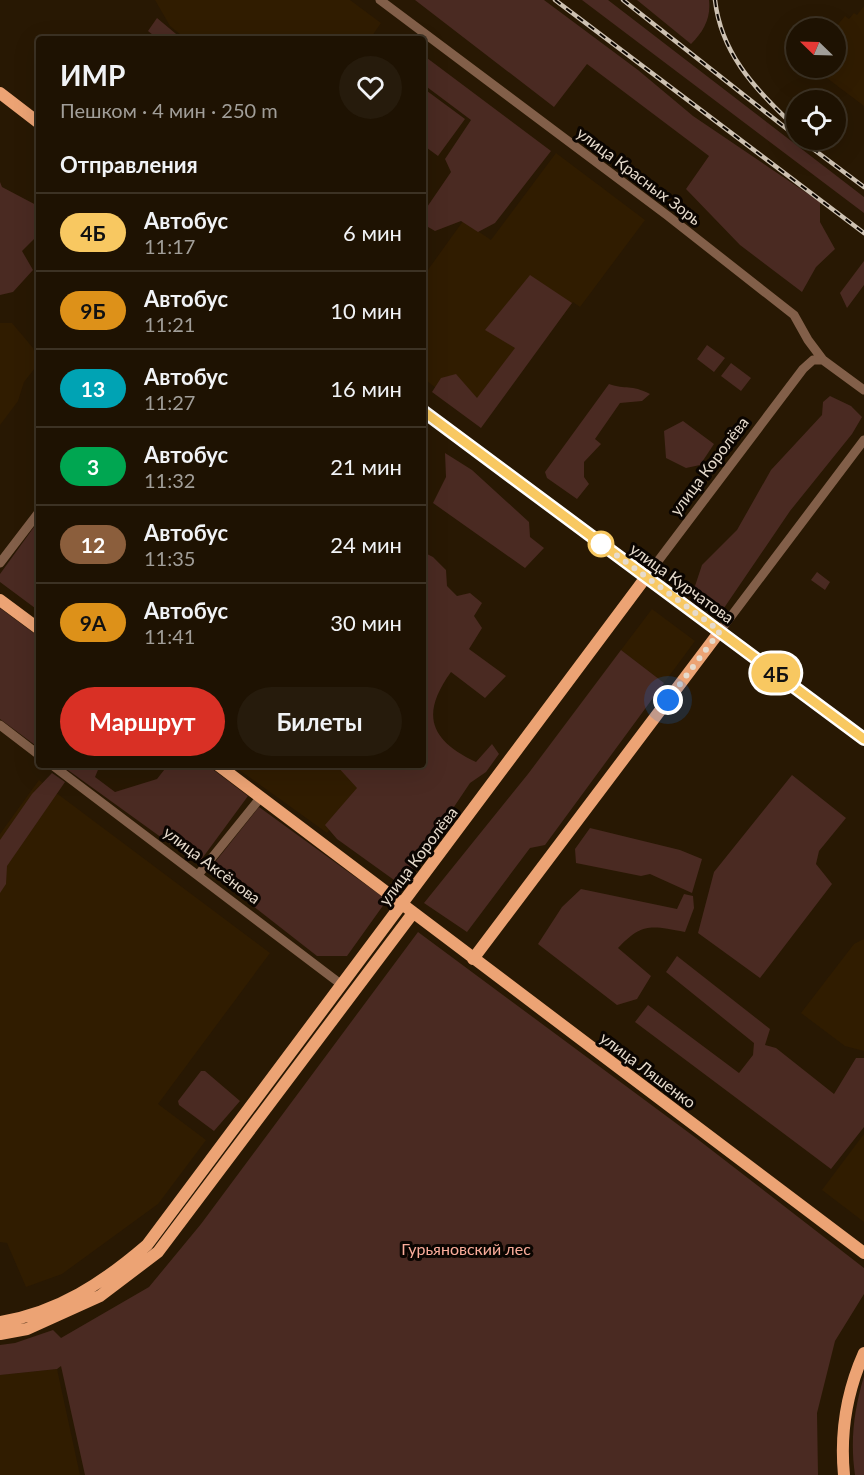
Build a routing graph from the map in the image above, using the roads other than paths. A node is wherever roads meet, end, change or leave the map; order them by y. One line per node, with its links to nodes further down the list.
1 (380, 0): 4 (street, улица Красных Зорь)
2 (0, 93): 3 (main road)
3 (36, 121)
4 (823, 360): 5 (street, улица Красных Зорь); 10 (street, улица Королёва)
5 (864, 390)
6 (426, 413): 10 (main road, улица Курчатова)
7 (864, 440): 13 (street)
8 (36, 516): 9 (street)
9 (0, 563)
10 (646, 578): 13 (main road, улица Курчатова); 21 (main road, улица Королёва)
11 (0, 600): 12 (main road)
12 (36, 627)
13 (720, 631): 15 (main road, улица Курчатова); 23 (main road)
14 (0, 725): 16 (street)
15 (864, 739)
16 (36, 753)
17 (56, 768): 20 (street, улица Аксёнова)
18 (222, 768): 19 (main road)
19 (261, 797): 20 (street); 21 (main road)
20 (198, 875): 24 (street, улица Аксёнова)
21 (402, 905): 22 (main road); 24 (main road, улица Королёва)
22 (413, 914): 23 (main road, улица Ляшенко); 24 (main road, улица Королёва)
23 (473, 959): 25 (main road, улица Ляшенко)
24 (346, 989): 26 (main road, улица Королёва); 27 (main road, улица Королёва)
25 (864, 1253)
26 (0, 1322)
27 (0, 1334)
28 (864, 1353): 29 (main road)
29 (844, 1475)

